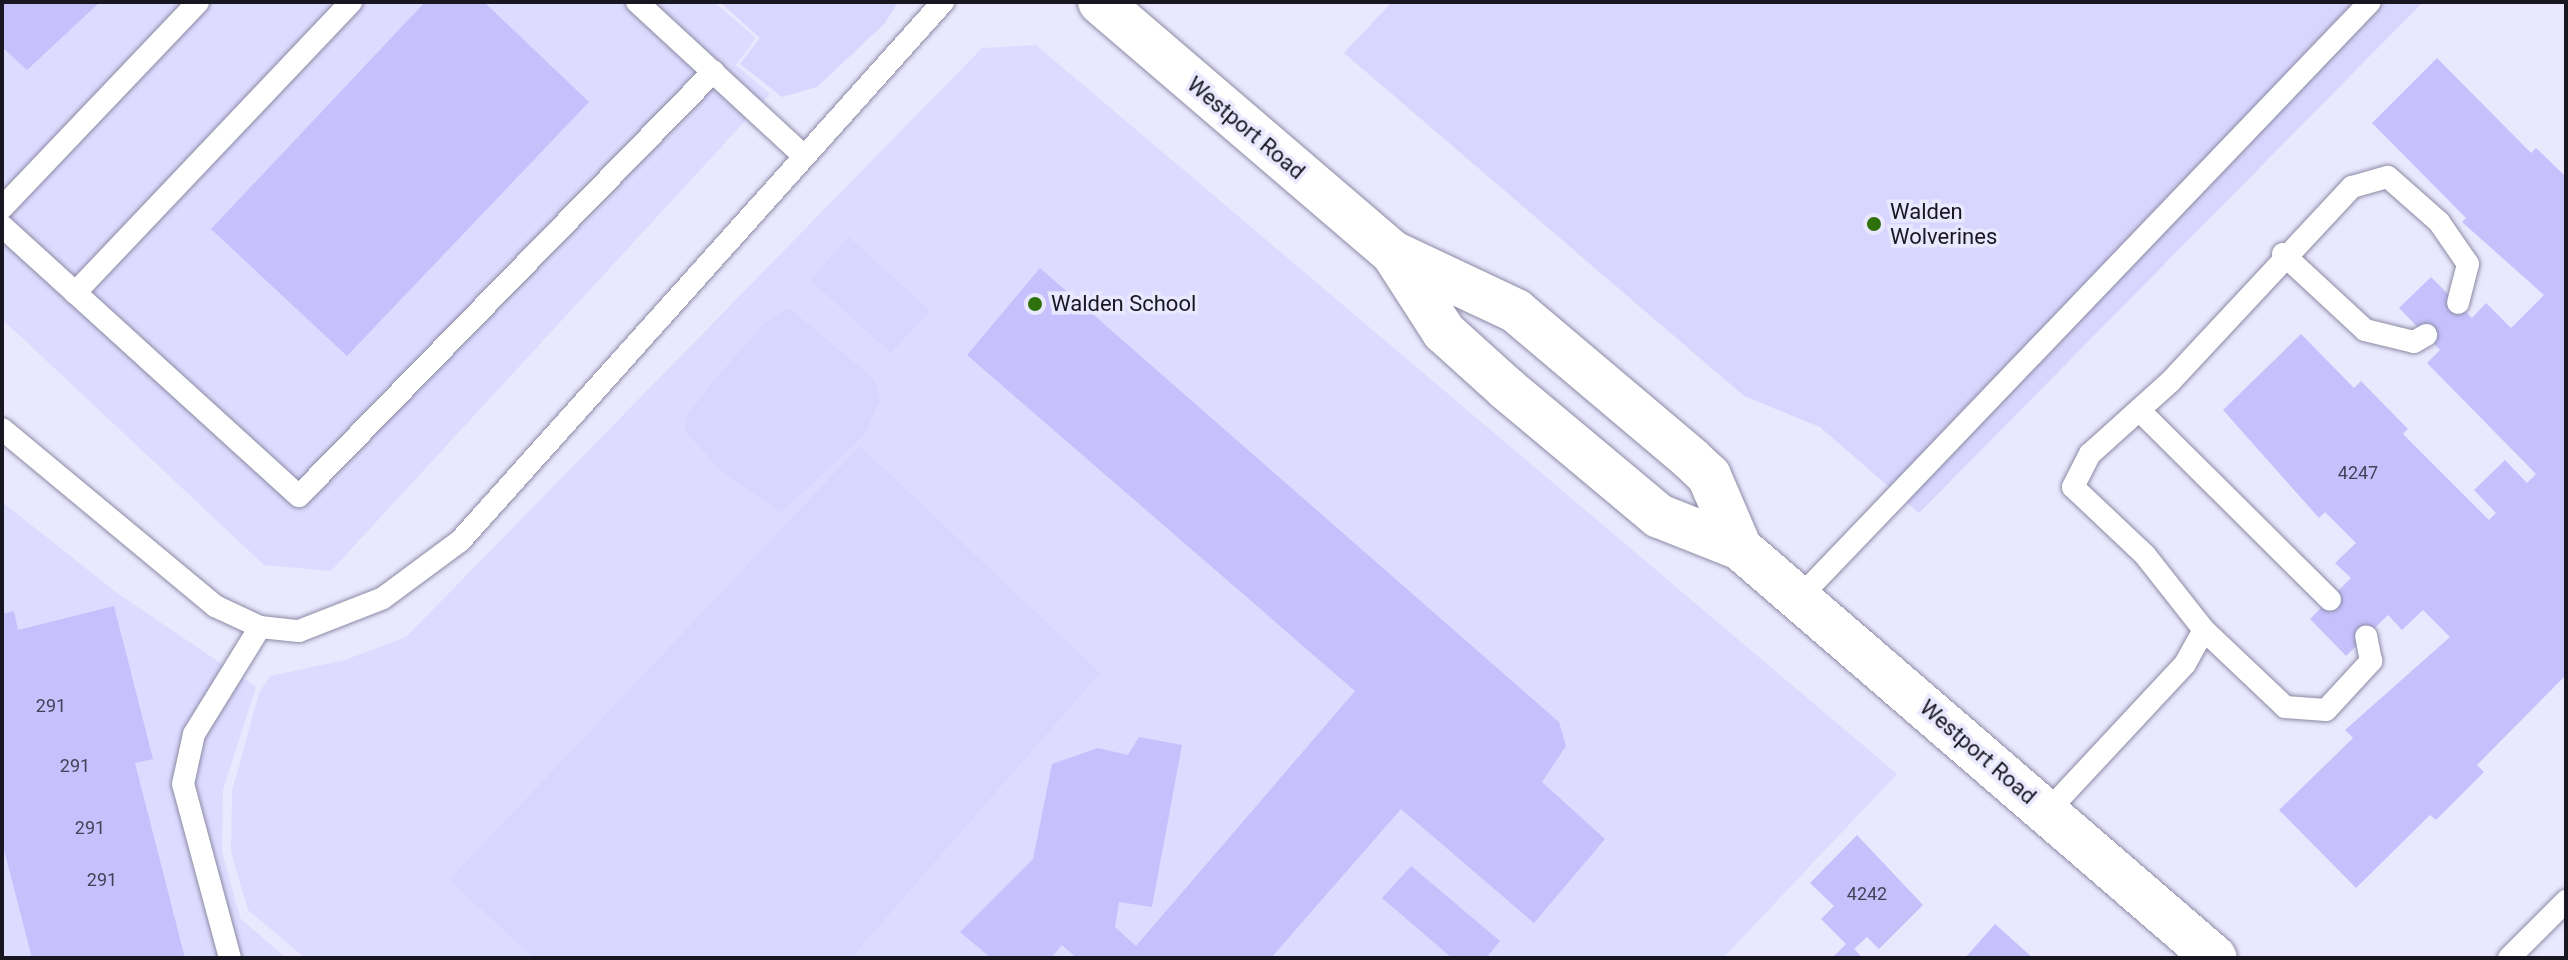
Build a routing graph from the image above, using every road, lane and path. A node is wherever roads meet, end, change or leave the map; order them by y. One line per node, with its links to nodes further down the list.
1 (198, 2): 9 (lane)
2 (351, 2): 13 (lane)
3 (637, 2): 7 (lane)
4 (943, 2): 8 (lane)
5 (1100, 2): 11 (main road, Westport Road)
6 (2370, 2): 19 (lane)
7 (713, 72): 8 (lane); 13 (lane)
8 (804, 156): 21 (lane)
9 (2, 208)
10 (2, 226): 13 (lane)
11 (1393, 253): 18 (main road, Westport Road); 18 (main road, Westport Road)
12 (2283, 254): 14 (lane); 15 (lane); 16 (lane)
13 (75, 293)
14 (2458, 303)
15 (2426, 335)
16 (2139, 410): 20 (lane); 22 (lane)
17 (2, 429): 21 (lane)
18 (1740, 548): 19 (main road, Westport Road)
19 (1799, 598): 24 (main road, Westport Road)
20 (2330, 600)
21 (260, 627): 26 (lane)
22 (2204, 630): 23 (lane); 24 (lane)
23 (2366, 636)
24 (2047, 812): 27 (main road, Westport Road)
25 (2566, 901): 28 (lane)
26 (230, 958)
27 (2215, 958)
28 (2509, 958)

